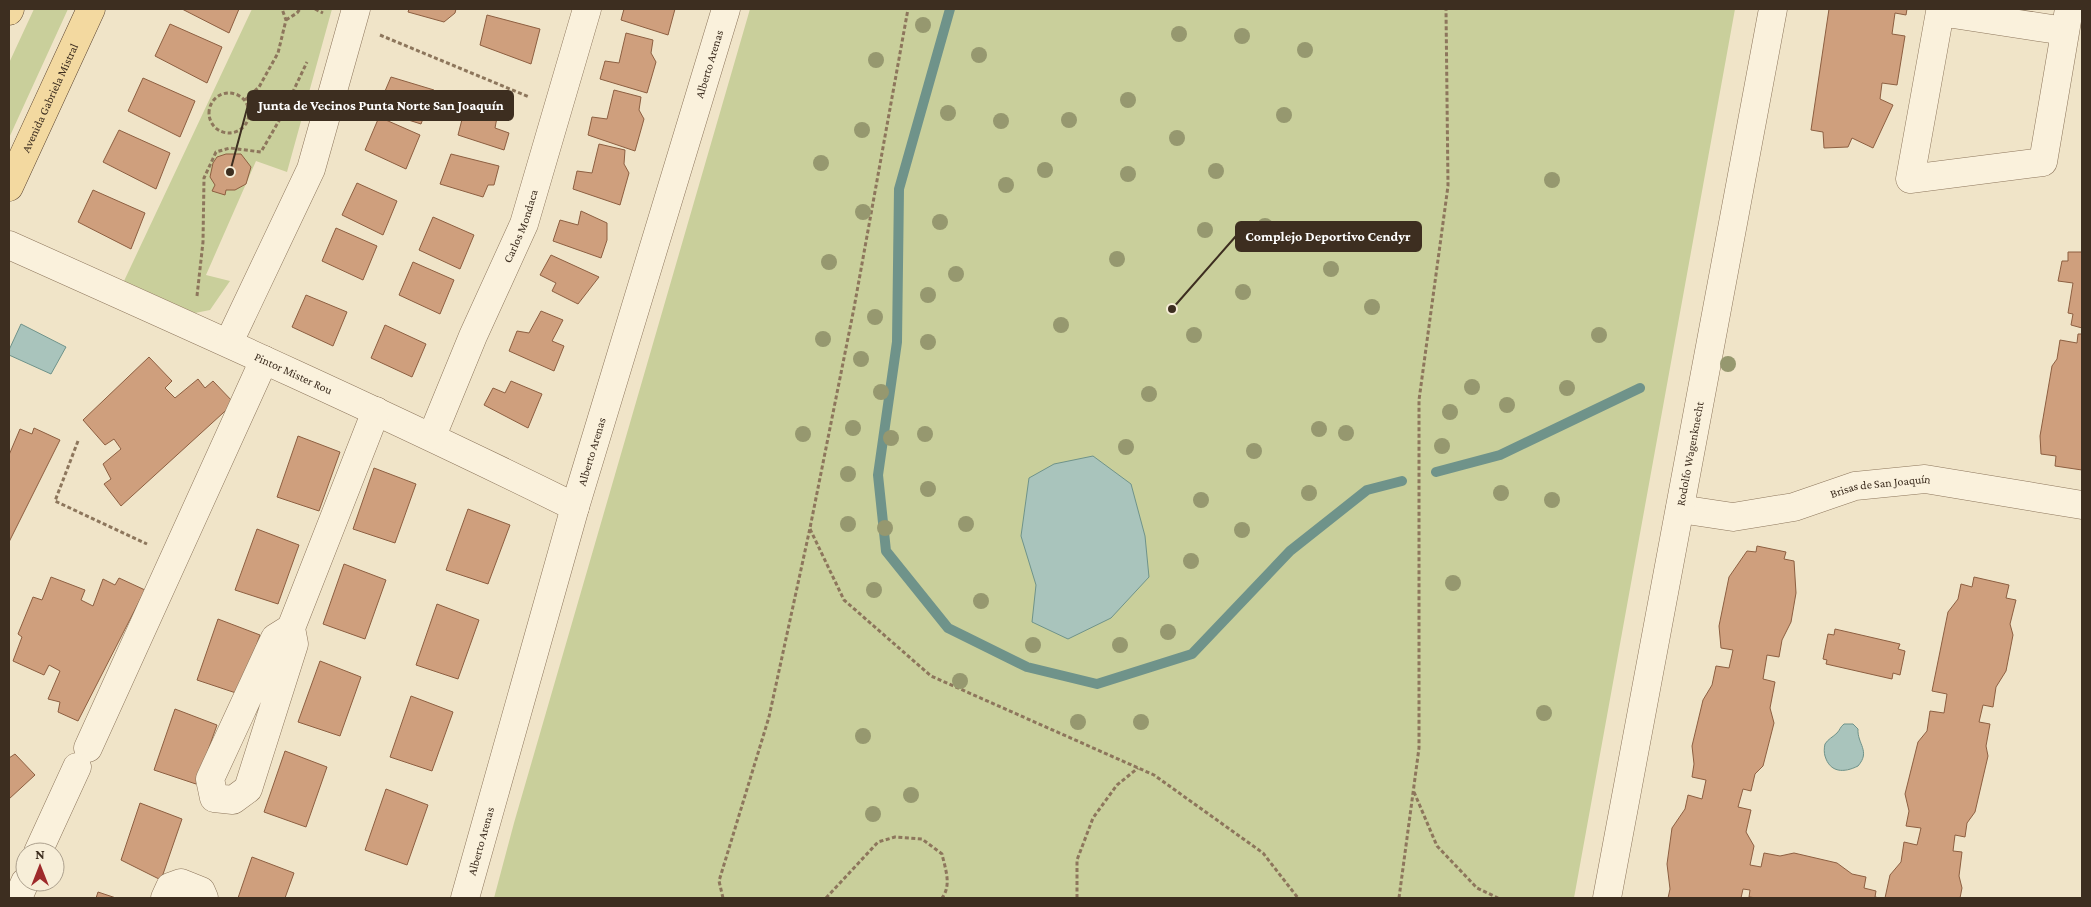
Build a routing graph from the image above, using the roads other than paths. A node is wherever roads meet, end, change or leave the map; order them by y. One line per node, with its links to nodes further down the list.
1 (91, 9): 7 (main road, Avenida Gabriela Mistral)
2 (587, 9): 12 (street, Carlos Mondaca)
3 (726, 9): 14 (street, Alberto Arenas)
4 (1773, 9): 15 (street, Rodolfo Wagenknecht)
5 (354, 16): 9 (street)
6 (2067, 20): 6 (street)
7 (9, 187)
8 (9, 245): 9 (street, Pintor Mister Rou)
9 (229, 342): 10 (street, Pintor Mister Rou)
10 (264, 360): 11 (street, Pintor Mister Rou); 17 (street)
11 (376, 411): 12 (street, Pintor Mister Rou); 16 (street)
12 (432, 436): 14 (street, Pintor Mister Rou)
13 (2082, 505): 15 (street, Brisas de San Joaquín)
14 (575, 507): 20 (street, Alberto Arenas)
15 (1680, 509): 21 (street, Rodolfo Wagenknecht)
16 (290, 628): 16 (street)
17 (43, 842)
18 (165, 898): 19 (street)
19 (204, 898)
20 (465, 898)
21 (1607, 898)

